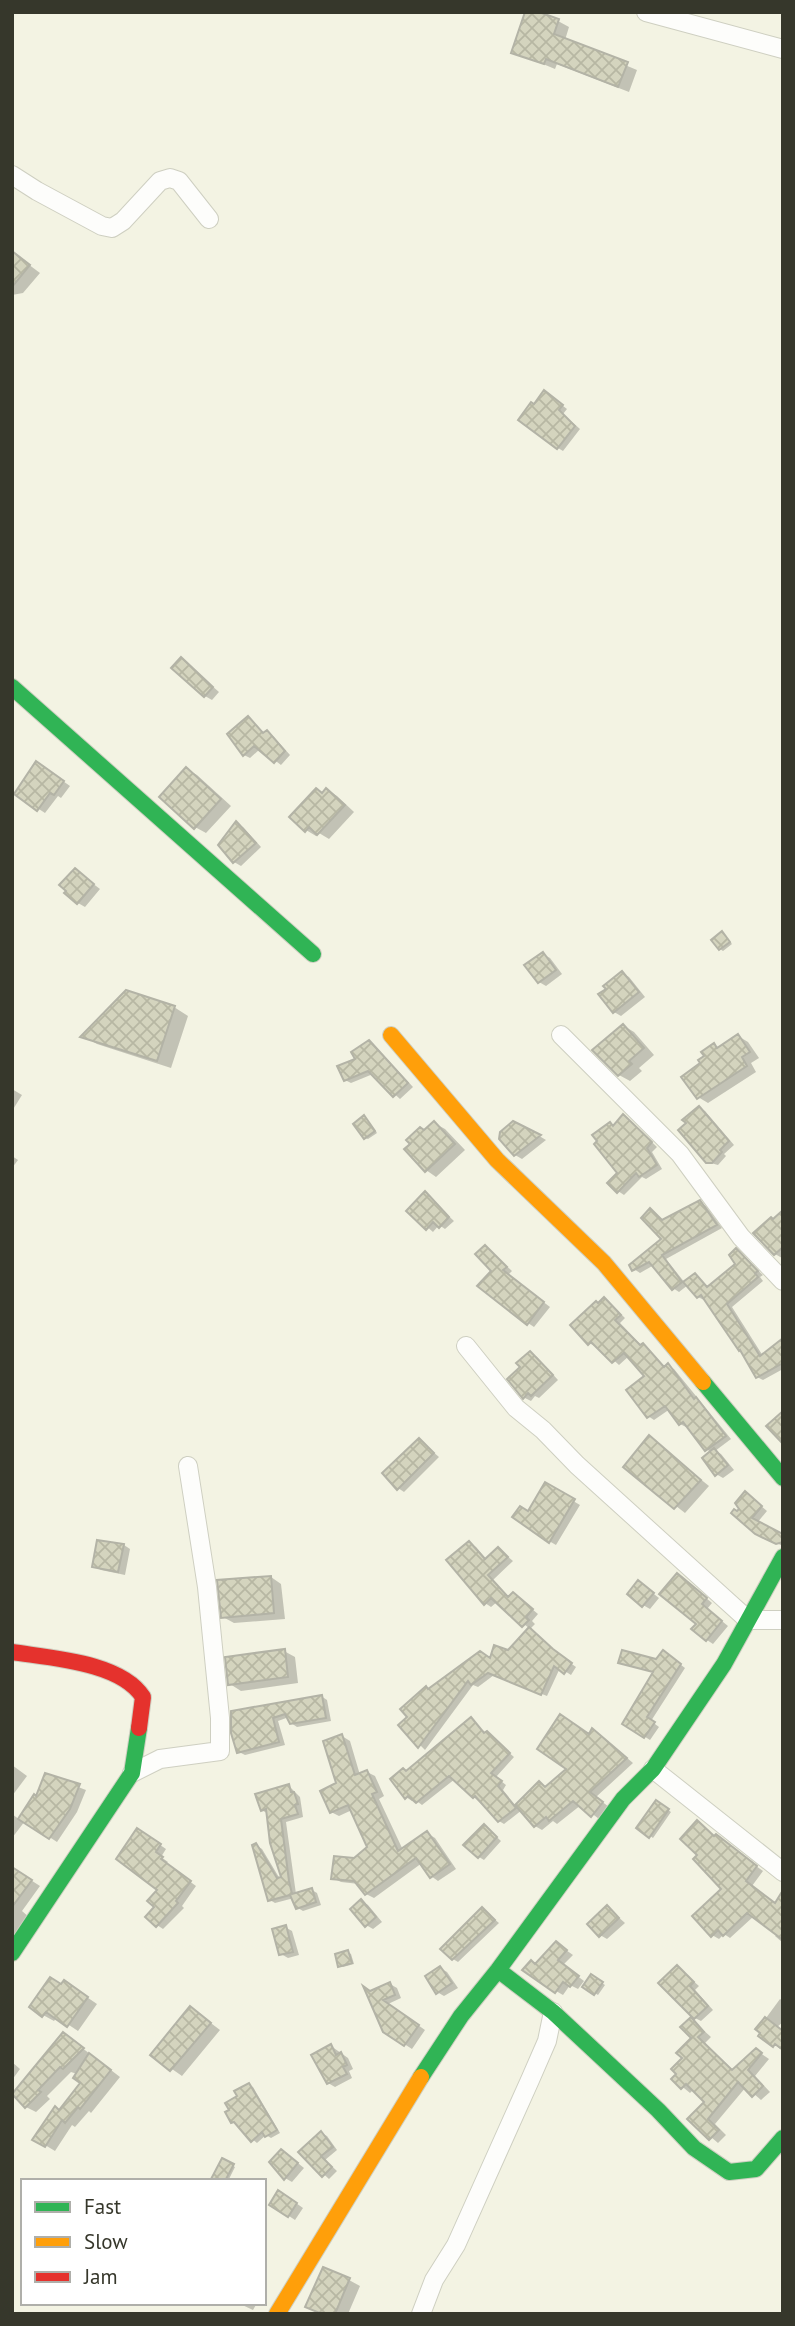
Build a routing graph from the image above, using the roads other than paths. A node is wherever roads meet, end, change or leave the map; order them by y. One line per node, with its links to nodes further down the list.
1 (646, 12): 2 (street)
2 (783, 49)
3 (12, 175): 4 (street)
4 (209, 219)
5 (12, 687): 6 (street)
6 (313, 954)
7 (391, 1035): 12 (street)
8 (561, 1035): 9 (street)
9 (783, 1281)
10 (466, 1346): 14 (street)
11 (188, 1466): 18 (street)
12 (783, 1478)
13 (783, 1557): 14 (street)
14 (748, 1620): 15 (street); 17 (street)
15 (783, 1620)
16 (12, 1652): 18 (street)
17 (653, 1769): 19 (street); 21 (street)
18 (132, 1773): 20 (street)
19 (783, 1872)
20 (12, 1953)
21 (498, 1970): 22 (street); 24 (street)
22 (553, 2012): 23 (street); 25 (street)
23 (783, 2138)
24 (277, 2314)
25 (421, 2314)

